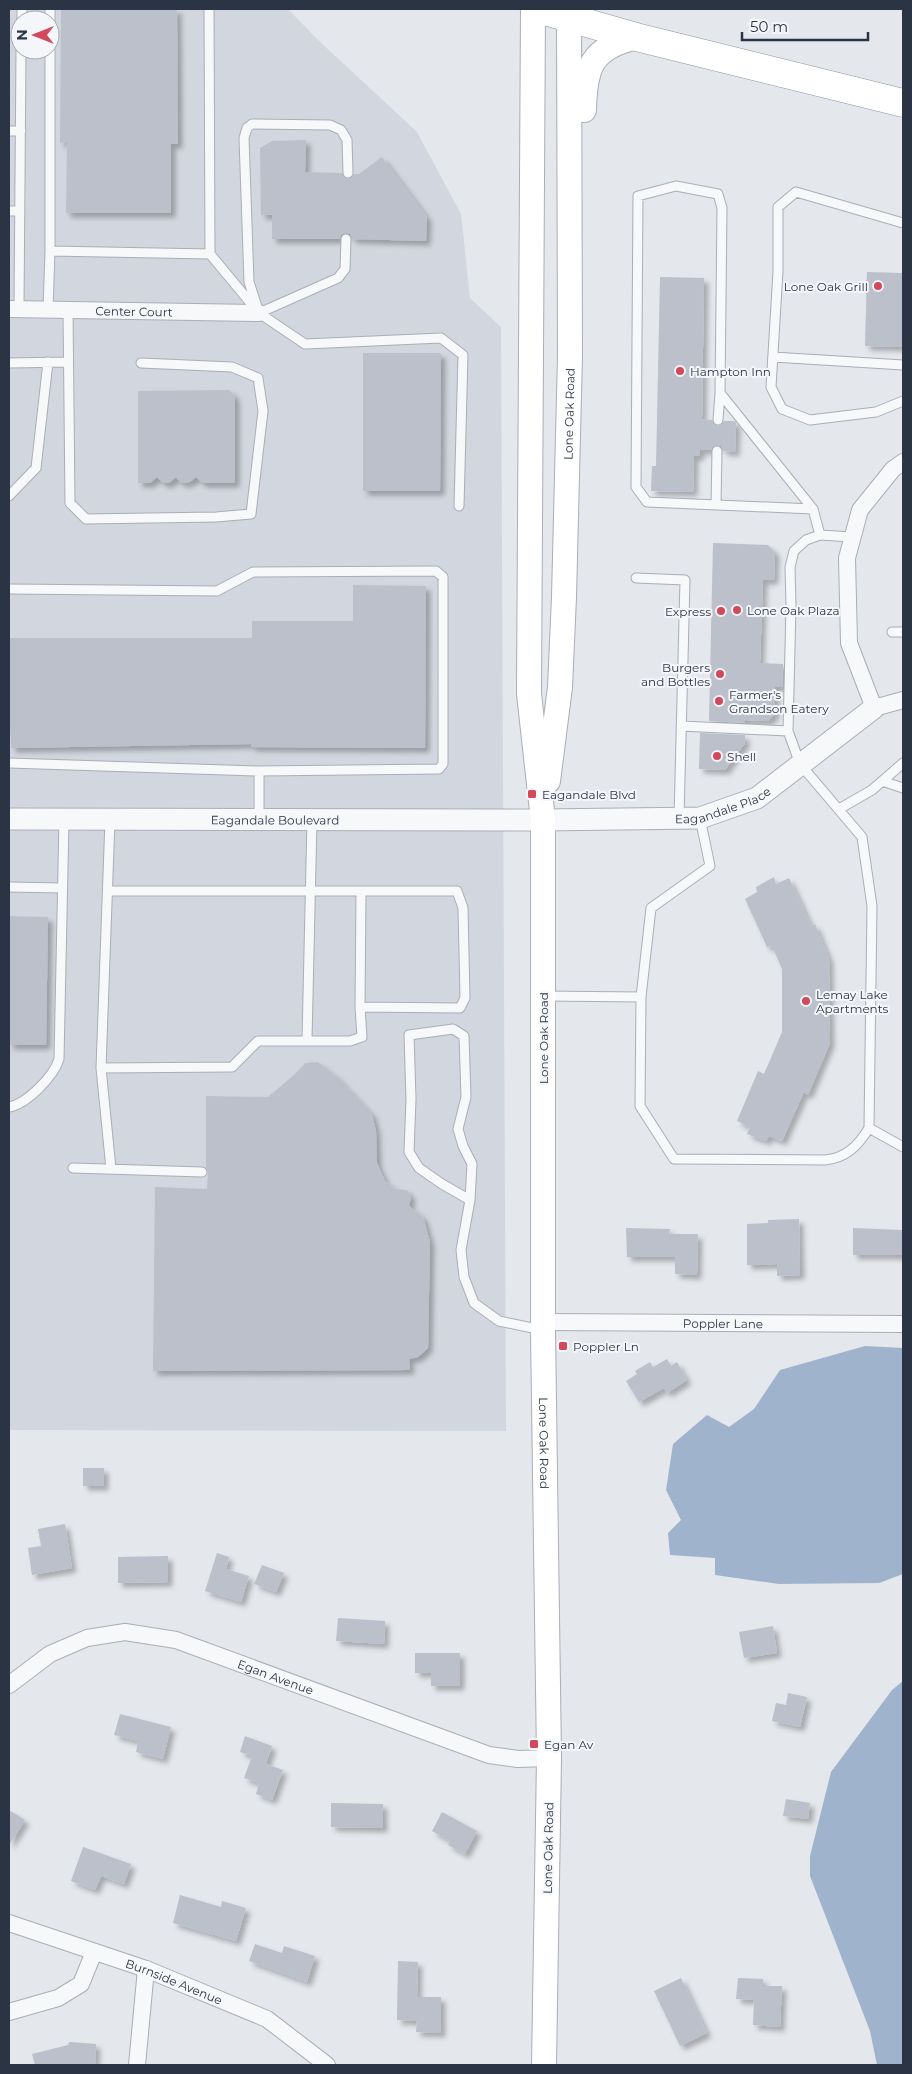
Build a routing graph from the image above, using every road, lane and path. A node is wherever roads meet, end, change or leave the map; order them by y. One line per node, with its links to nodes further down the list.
1 (209, 9): 18 (lane)
2 (533, 9): 62 (main road, Lone Oak Road)
3 (538, 9): 4 (highway)
4 (569, 13): 5 (highway); 16 (main road, Lone Oak Road)
5 (636, 37): 8 (highway); 16 (main road)
6 (21, 60): 10 (lane)
7 (50, 60): 17 (lane)
8 (903, 103)
9 (9, 131): 10 (lane)
10 (21, 131): 13 (lane)
11 (348, 173): 22 (lane)
12 (9, 211): 13 (lane)
13 (20, 211): 19 (lane)
14 (903, 223): 23 (lane)
15 (346, 239): 22 (lane)
16 (570, 246): 62 (main road, Lone Oak Road)
17 (50, 251): 18 (lane); 20 (lane)
18 (210, 254): 22 (lane)
19 (14, 309): 20 (street, Center Court)
20 (48, 310): 21 (street, Center Court)
21 (68, 310): 22 (street, Center Court); 25 (lane)
22 (259, 313): 36 (lane)
23 (773, 357): 28 (lane); 30 (lane)
24 (48, 362): 25 (lane); 26 (lane); 34 (lane)
25 (68, 362): 27 (lane)
26 (9, 363)
27 (142, 363)
28 (903, 365)
29 (720, 393): 31 (lane); 35 (lane); 37 (lane)
30 (903, 402)
31 (718, 420)
32 (717, 451): 35 (lane)
33 (903, 462): 39 (street)
34 (9, 496)
35 (716, 505): 37 (lane)
36 (459, 506)
37 (813, 509): 38 (lane)
38 (820, 534): 39 (lane); 47 (lane)
39 (852, 537): 45 (street)
40 (636, 578): 46 (lane)
41 (9, 589): 51 (lane)
42 (892, 632): 43 (lane)
43 (903, 632)
44 (903, 700): 45 (street, Eagandale Place)
45 (874, 708): 50 (street, Eagandale Place)
46 (681, 726): 47 (lane); 55 (lane)
47 (788, 730): 50 (lane)
48 (9, 763): 51 (lane)
49 (903, 763): 52 (lane)
50 (800, 764): 54 (lane); 56 (street, Eagandale Place)
51 (260, 771): 60 (lane)
52 (882, 781): 53 (lane); 54 (lane)
53 (903, 788)
54 (838, 810): 74 (lane)
55 (679, 818): 56 (street, Eagandale Place); 62 (street, Eagandale Place)
56 (700, 818): 69 (lane)
57 (9, 819): 58 (street, Eagandale Boulevard)
58 (64, 819): 59 (street, Eagandale Boulevard); 64 (lane)
59 (110, 820): 60 (street, Eagandale Boulevard); 65 (lane)
60 (259, 820): 61 (street, Eagandale Boulevard)
61 (312, 820): 62 (street, Eagandale Boulevard); 66 (lane)
62 (542, 820): 68 (main road, Lone Oak Road)
63 (9, 887): 64 (lane)
64 (62, 888): 73 (lane)
65 (108, 891): 66 (lane); 72 (lane)
66 (310, 891): 67 (lane); 71 (lane)
67 (361, 891): 70 (lane); 70 (lane)
68 (543, 996): 69 (lane); 81 (main road, Lone Oak Road)
69 (641, 997): 74 (lane)
70 (360, 1007): 71 (lane)
71 (307, 1040): 72 (lane)
72 (101, 1068): 77 (lane)
73 (9, 1107)
74 (868, 1128): 75 (lane)
75 (903, 1146)
76 (73, 1168): 77 (lane)
77 (111, 1169): 78 (lane)
78 (202, 1172)
79 (470, 1200): 79 (lane); 81 (lane)
80 (903, 1324): 81 (street, Poppler Lane)
81 (543, 1326): 83 (main road, Lone Oak Road)
82 (9, 1685): 83 (street, Egan Avenue)
83 (549, 1758): 90 (main road, Lone Oak Road)
84 (9, 1923): 85 (street, Burnside Avenue)
85 (94, 1952): 86 (street, Burnside Avenue); 87 (street)
86 (146, 1969): 88 (street); 89 (street, Burnside Avenue)
87 (9, 2012)
88 (138, 2065)
89 (326, 2065)
90 (544, 2065)

